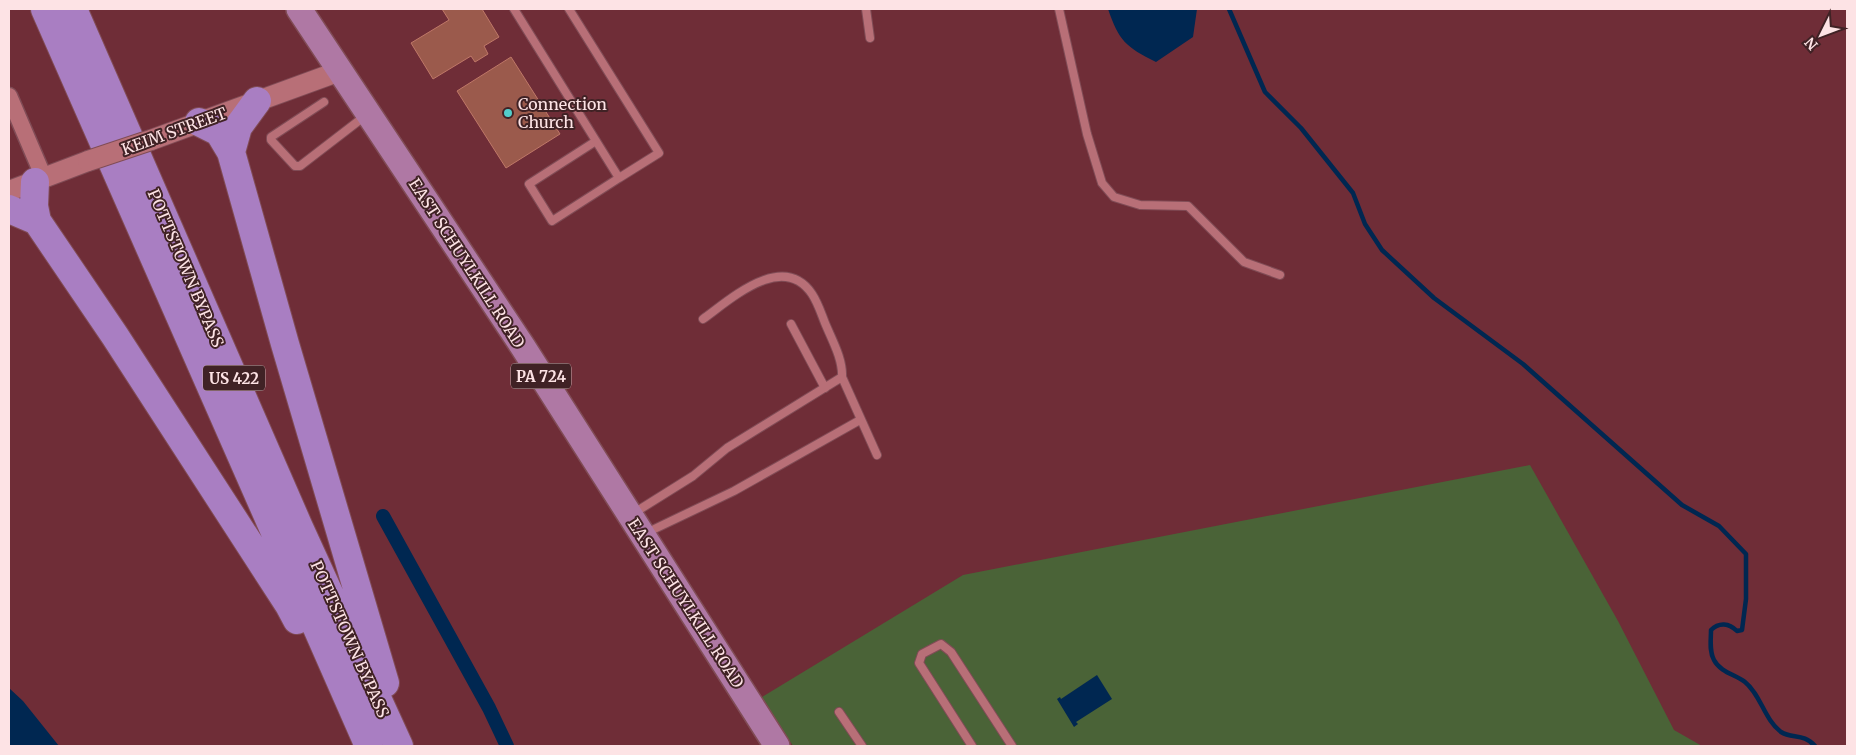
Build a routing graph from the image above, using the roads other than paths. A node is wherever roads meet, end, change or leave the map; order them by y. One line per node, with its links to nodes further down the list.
1 (45, 9): 33 (highway, POTTSTOWN BYPASS / US 422)
2 (73, 9): 34 (highway, POTTSTOWN BYPASS / US 422)
3 (299, 9): 9 (main road, EAST SCHUYLKILL ROAD / PA 724)
4 (514, 9): 15 (lane)
5 (569, 9): 17 (lane)
6 (866, 9): 8 (lane)
7 (1058, 9): 22 (lane)
8 (870, 38)
9 (340, 71): 11 (street, KEIM STREET); 13 (main road, EAST SCHUYLKILL ROAD / PA 724)
10 (9, 96): 18 (street)
11 (256, 101): 14 (street, KEIM STREET); 16 (highway)
12 (324, 102): 13 (lane)
13 (369, 114): 29 (main road, EAST SCHUYLKILL ROAD / PA 724)
14 (199, 122): 16 (highway); 18 (street, KEIM STREET, bridge)
15 (596, 140): 17 (lane); 17 (lane)
16 (231, 152): 35 (highway)
17 (620, 178)
18 (39, 180): 19 (street, KEIM STREET); 21 (highway)
19 (9, 191)
20 (9, 208): 21 (highway)
21 (37, 221): 32 (highway)
22 (1280, 275)
23 (703, 319): 25 (lane)
24 (791, 324): 26 (lane)
25 (842, 377): 26 (lane); 27 (lane)
26 (825, 388): 29 (lane)
27 (860, 420): 28 (lane); 29 (lane)
28 (877, 455)
29 (636, 525): 31 (main road, EAST SCHUYLKILL ROAD / PA 724)
30 (839, 712): 36 (lane)
31 (773, 745)
32 (360, 746)
33 (369, 746)
34 (399, 746)
35 (404, 746)
36 (862, 746)
37 (972, 746): 38 (lane)
38 (1012, 746)

